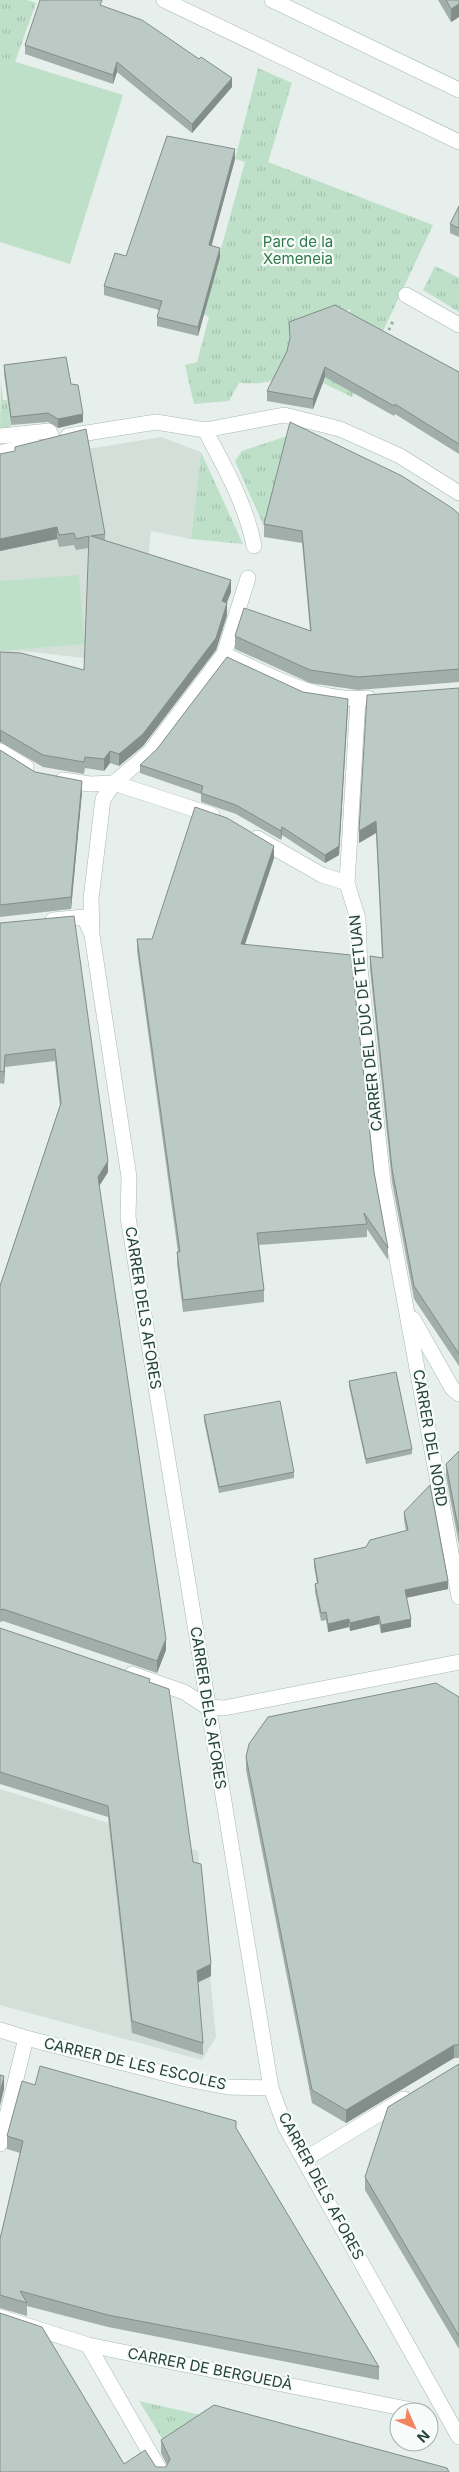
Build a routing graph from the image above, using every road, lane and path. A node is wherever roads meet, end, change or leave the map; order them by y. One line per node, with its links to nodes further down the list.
1 (164, 0): 4 (street)
2 (272, 0): 3 (street)
3 (459, 90)
4 (459, 142)
5 (406, 295): 7 (street)
6 (394, 319): 8 (path)
7 (459, 325)
8 (382, 344)
9 (204, 430): 11 (street); 13 (street); 14 (street)
10 (0, 436): 11 (street)
11 (52, 439): 12 (street)
12 (0, 453)
13 (459, 493)
14 (254, 546)
15 (248, 578): 16 (street)
16 (224, 654): 18 (street); 20 (street)
17 (385, 697): 18 (street)
18 (358, 699): 23 (street, CARRER DEL DUC DE TETUAN)
19 (0, 751): 20 (street)
20 (114, 783): 21 (street); 25 (street, CARRER DELS AFORES)
21 (223, 819)
22 (246, 831): 23 (street)
23 (347, 883): 26 (street, CARRER DEL DUC DE TETUAN)
24 (37, 922): 25 (street)
25 (92, 935): 31 (street, CARRER DELS AFORES)
26 (407, 1309): 27 (street); 28 (street, CARRER DEL NORD)
27 (459, 1394)
28 (459, 1597)
29 (459, 1662): 31 (street)
30 (120, 1670): 31 (street)
31 (207, 1707): 34 (street, CARRER DELS AFORES)
32 (0, 2030): 33 (street, CARRER DE LES ESCOLES)
33 (26, 2038): 34 (street, CARRER DE LES ESCOLES); 36 (street)
34 (271, 2088): 37 (street, CARRER DELS AFORES)
35 (418, 2090): 37 (street)
36 (0, 2144)
37 (305, 2158): 42 (street, CARRER DELS AFORES)
38 (0, 2317): 39 (street, CARRER DE BERGUEDÀ)
39 (88, 2344): 40 (street, CARRER DE BERGUEDÀ); 44 (street)
40 (389, 2405)
41 (439, 2415): 42 (street)
42 (448, 2417): 43 (street, CARRER DELS AFORES)
43 (459, 2437)
44 (161, 2472)

